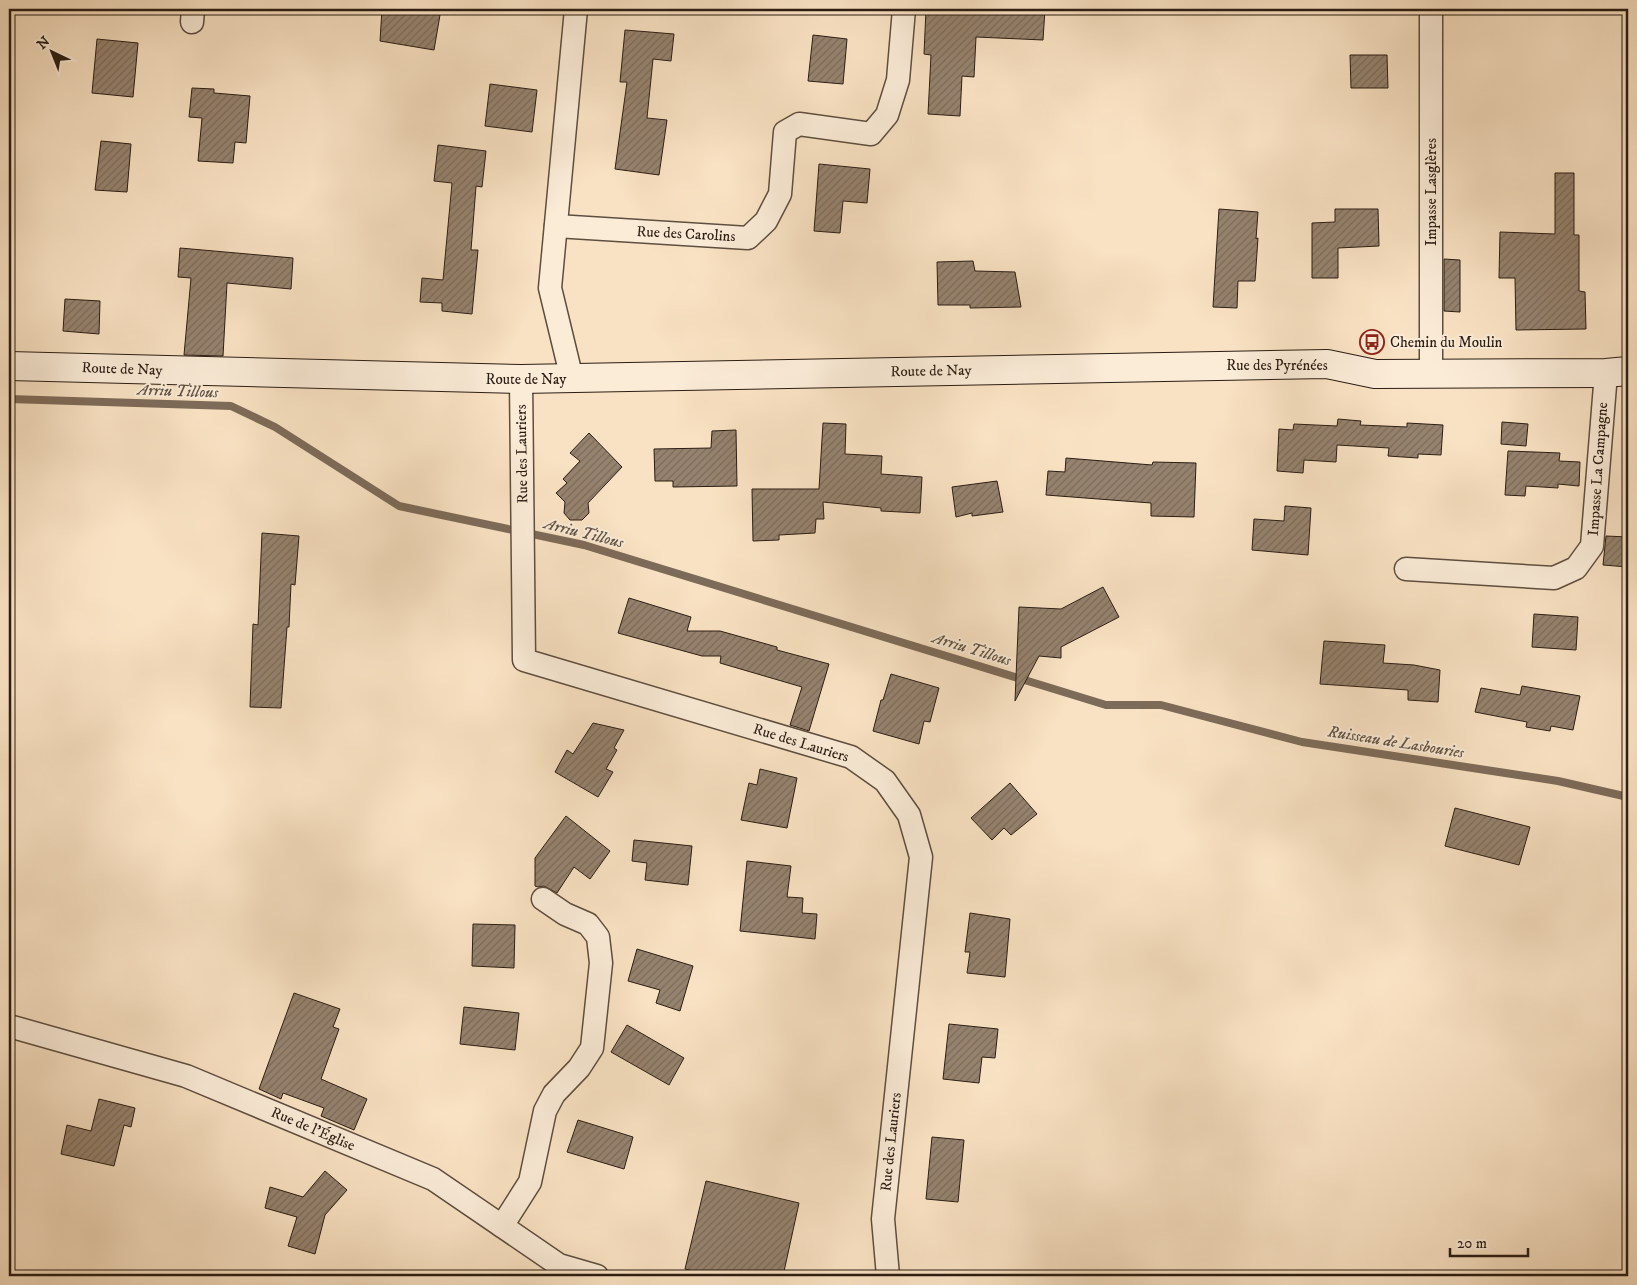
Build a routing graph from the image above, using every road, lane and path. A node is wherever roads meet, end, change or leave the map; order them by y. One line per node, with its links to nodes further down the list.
1 (576, 9): 4 (street)
2 (904, 9): 4 (street, Rue des Carolins)
3 (1431, 9): 8 (street, Impasse Lasglères)
4 (556, 226): 9 (street)
5 (9, 366): 10 (main road, Route de Nay)
6 (1044, 369): 8 (main road, Rue des Pyrénées); 9 (main road, Route de Nay)
7 (1617, 372): 8 (main road, Rue des Pyrénées); 11 (street, Impasse La Campagne)
8 (1431, 374)
9 (572, 378): 10 (main road, Route de Nay)
10 (521, 379): 16 (street, Rue des Lauriers)
11 (1406, 569)
12 (543, 899): 14 (street)
13 (9, 1026): 14 (street, Rue de l'Église)
14 (502, 1226): 15 (street, Rue de l'Église)
15 (597, 1276)
16 (888, 1276)

